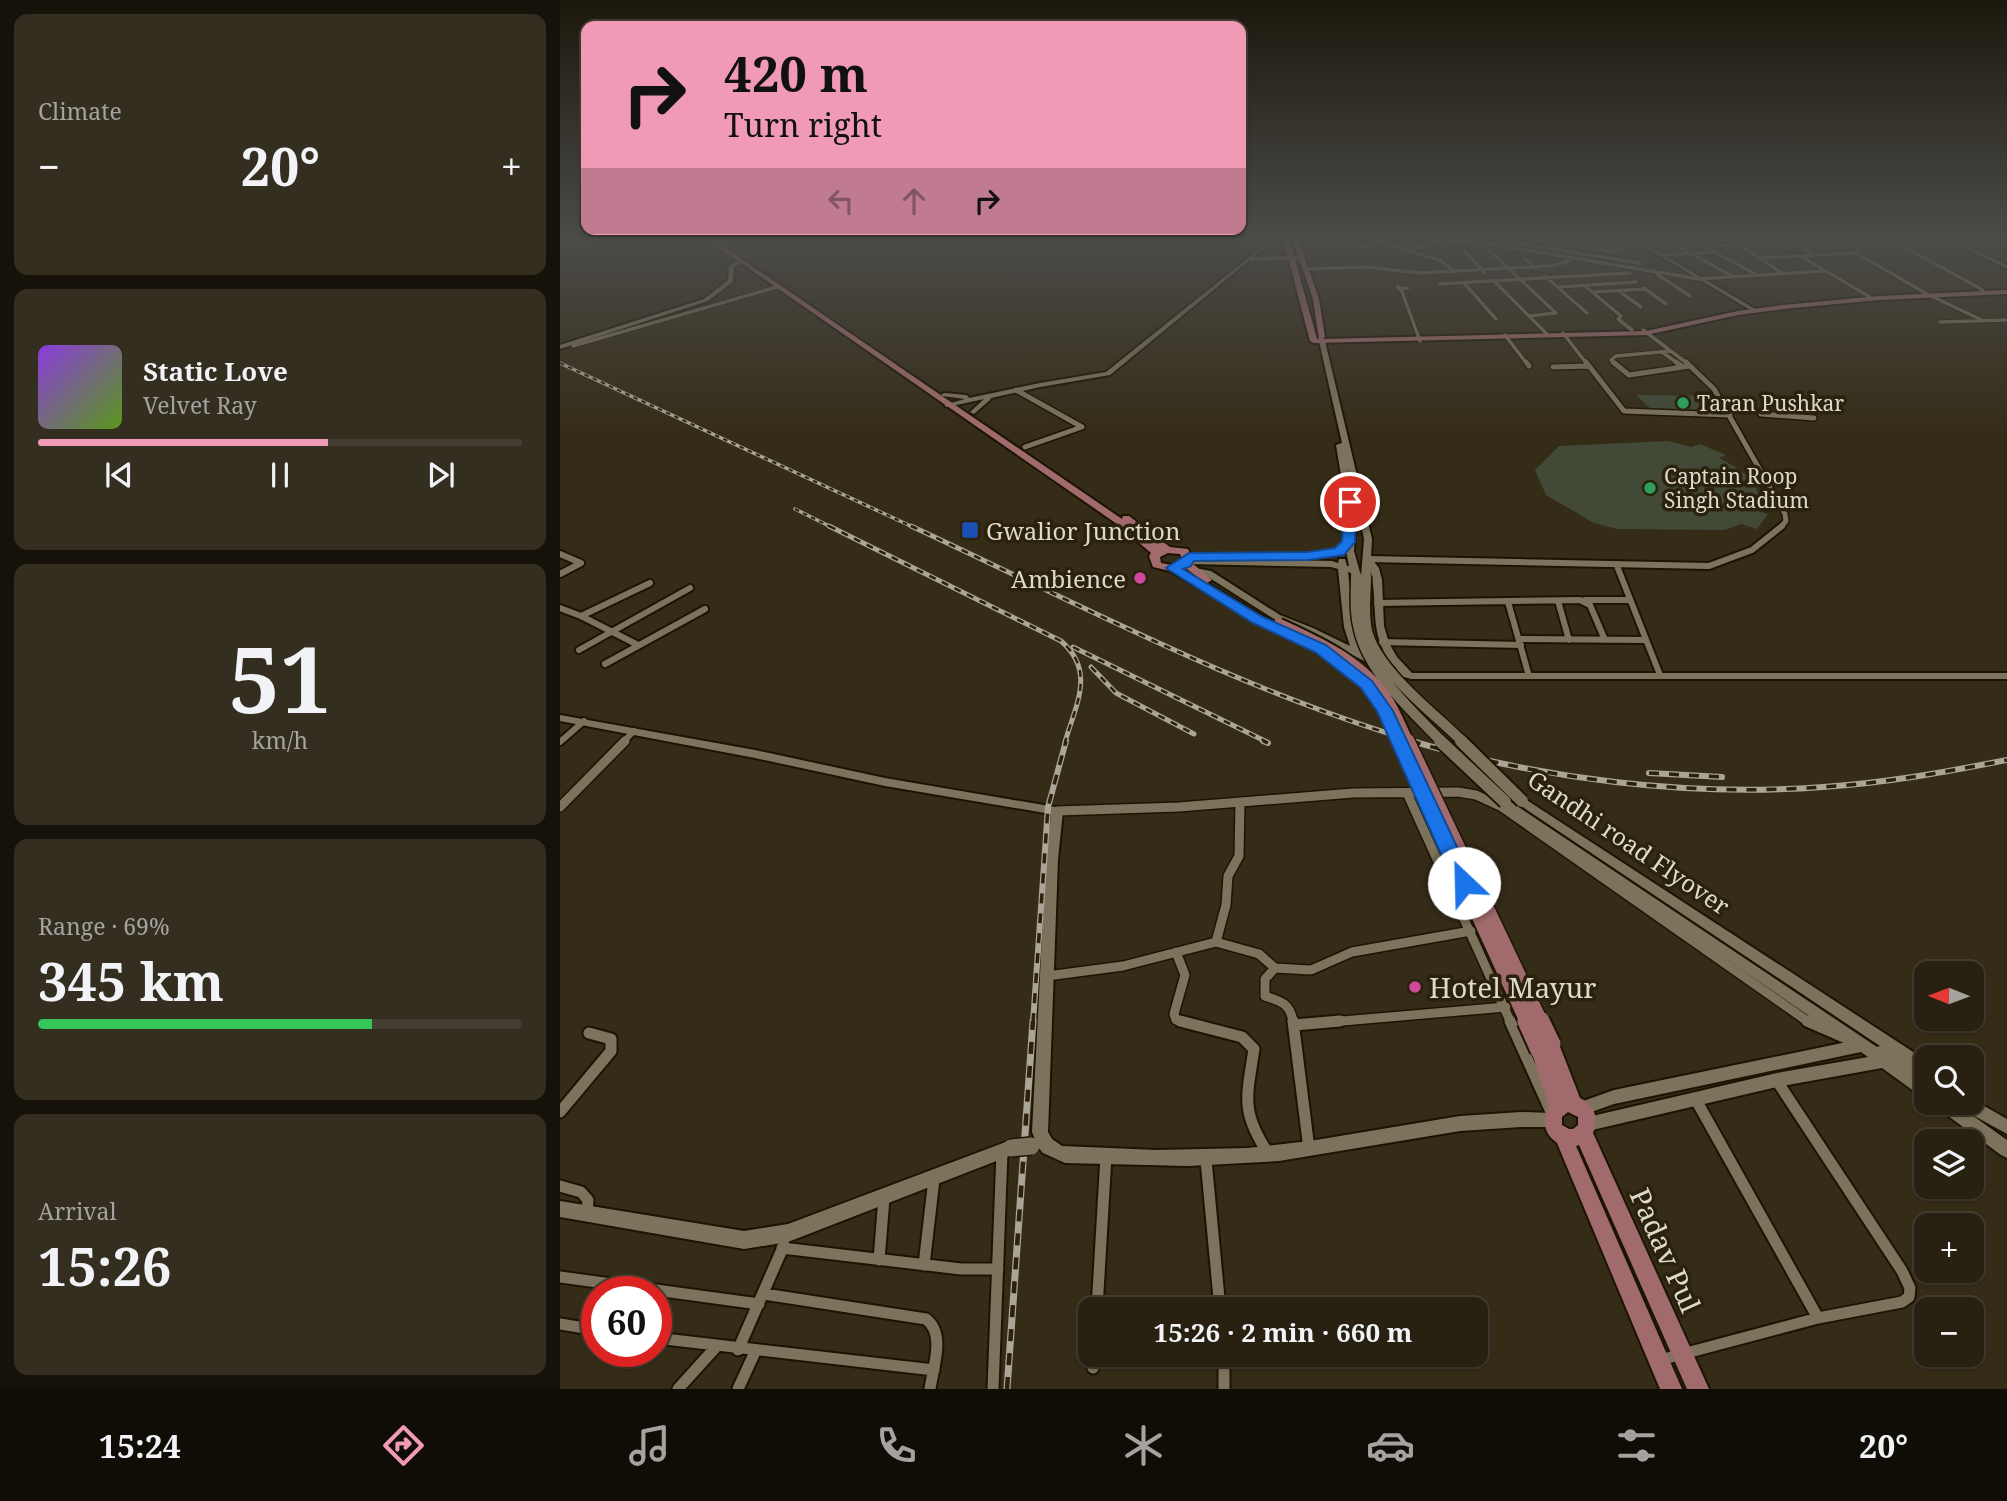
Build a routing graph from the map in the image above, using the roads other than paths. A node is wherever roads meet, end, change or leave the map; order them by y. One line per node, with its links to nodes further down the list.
1 (695, 303): 35 (main road)
2 (722, 303): 34 (street)
3 (805, 303): 46 (main road)
4 (806, 303): 44 (main road)
5 (1196, 303): 43 (main road)
6 (1306, 303): 31 (main road)
7 (1316, 303): 31 (main road)
8 (1406, 303): 33 (street)
9 (1482, 303): 22 (street)
10 (1515, 303): 21 (street)
11 (1545, 303): 21 (street)
12 (1575, 303): 20 (street)
13 (1604, 303): 26 (street)
14 (1635, 303): 18 (street)
15 (1741, 303): 19 (main road)
16 (1807, 303): 19 (main road)
17 (1950, 303): 24 (street)
18 (1641, 307)
19 (1752, 309): 27 (main road)
20 (1587, 313)
21 (1529, 316): 28 (street)
22 (1496, 319)
23 (2007, 320): 24 (street)
24 (1984, 321): 25 (street)
25 (1940, 322)
26 (1632, 330): 27 (main road); 29 (main road)
27 (1645, 331): 29 (main road); 36 (street)
28 (1547, 334): 29 (main road); 30 (main road)
29 (1564, 334): 30 (main road); 39 (street)
30 (1506, 337): 33 (main road); 38 (street)
31 (1318, 338): 32 (main road); 33 (main road); 52 (main road); 56 (main road)
32 (1345, 338): 33 (main road)
33 (1420, 339)
34 (573, 346)
35 (560, 347)
36 (1671, 351): 37 (street); 40 (street)
37 (1662, 352): 42 (street); 42 (street)
38 (1530, 366)
39 (1588, 366): 41 (street); 49 (street)
40 (1691, 366): 42 (street); 49 (street)
41 (1553, 367)
42 (1683, 367)
43 (1016, 390): 45 (main road); 51 (street)
44 (944, 394): 45 (main road); 46 (main road)
45 (986, 398): 46 (main road); 47 (main road)
46 (956, 406): 47 (main road); 53 (main road)
47 (974, 412): 51 (main road)
48 (1761, 414): 50 (street)
49 (1730, 415): 60 (street)
50 (1814, 418)
51 (1025, 447): 53 (main road)
52 (1349, 542): 54 (main road); 63 (main road)
53 (1162, 551): 58 (main road); 61 (main road)
54 (1339, 552): 58 (main road); 59 (main road)
55 (560, 554): 62 (street)
56 (1368, 559): 60 (street); 63 (main road, Gandhi road Flyover); 70 (main road)
57 (1205, 561): 58 (main road); 58 (main road); 59 (main road)
58 (1193, 565): 61 (main road); 74 (main road); 83 (main road)
59 (1342, 565): 63 (main road); 83 (main road)
60 (1617, 566): 67 (street)
61 (1173, 568): 74 (main road)
62 (560, 574)
63 (1359, 574): 105 (main road, Gandhi road Flyover, bridge); 107 (main road, Gandhi road Flyover, bridge)
64 (650, 583): 73 (street)
65 (690, 588): 75 (street)
66 (1580, 600): 67 (street); 68 (street); 77 (street)
67 (1630, 600): 78 (street)
68 (1558, 601): 69 (street); 76 (street)
69 (1508, 602): 70 (street); 80 (street)
70 (1377, 603): 79 (main road)
71 (560, 608): 73 (street)
72 (705, 609): 81 (street)
73 (581, 616): 75 (street)
74 (1277, 626): 106 (main road, bridge)
75 (612, 632): 81 (street); 82 (street)
76 (1569, 640): 77 (street); 80 (street)
77 (1605, 640): 78 (street)
78 (1646, 640): 85 (street)
79 (1382, 642): 80 (street); 86 (main road)
80 (1520, 642): 87 (street)
81 (638, 645): 84 (street)
82 (579, 650)
83 (1356, 651): 86 (main road)
84 (606, 664)
85 (1660, 675): 87 (main road); 88 (main road)
86 (1411, 676): 87 (main road)
87 (1529, 676)
88 (2007, 676)
89 (560, 718): 90 (main road)
90 (584, 721): 91 (main road); 92 (street)
91 (634, 731): 95 (street); 96 (main road)
92 (560, 741)
93 (1407, 793): 94 (street); 97 (street); 105 (street)
94 (1240, 802): 96 (street); 98 (street)
95 (560, 807)
96 (1057, 811): 101 (main road)
97 (1471, 932): 100 (street); 102 (street)
98 (1216, 942): 99 (street); 100 (street)
99 (1176, 952): 101 (street); 123 (street)
100 (1275, 968): 103 (street)
101 (1046, 976): 119 (main road)
102 (1506, 1007): 103 (street); 117 (street)
103 (1294, 1025): 121 (street)
104 (589, 1033): 114 (street)
105 (1861, 1044): 108 (main road); 109 (main road); 117 (main road)
106 (1546, 1047): 117 (main road)
107 (1914, 1060)
108 (1883, 1061): 110 (main road); 111 (main road)
109 (1914, 1072)
110 (1777, 1080): 112 (main road); 139 (street)
111 (1914, 1083)
112 (1696, 1099): 117 (main road); 139 (street)
113 (1984, 1110): 118 (main road)
114 (560, 1112)
115 (1984, 1113): 118 (main road)
116 (1959, 1115): 122 (main road)
117 (1569, 1118): 121 (main road); 146 (main road, Padav Pul); 147 (main road, Padav Pul)
118 (2007, 1126)
119 (1037, 1145): 120 (main road, bridge); 124 (main road)
120 (1007, 1149): 126 (main road); 134 (street)
121 (1309, 1149): 123 (main road)
122 (2007, 1150)
123 (1268, 1154): 125 (main road)
124 (1106, 1156): 125 (main road); 136 (street)
125 (1206, 1160): 137 (street)
126 (934, 1175): 128 (main road); 133 (street)
127 (560, 1186): 130 (street)
128 (884, 1195): 131 (main road); 132 (street)
129 (560, 1209): 130 (main road)
130 (587, 1214): 131 (main road)
131 (785, 1240): 132 (street); 138 (street)
132 (879, 1260): 133 (street)
133 (923, 1265): 134 (street)
134 (998, 1269): 153 (street)
135 (560, 1277): 138 (street)
136 (1098, 1297)
137 (1219, 1297)
138 (762, 1299): 144 (street); 149 (street)
139 (1818, 1318): 146 (street)
140 (560, 1324): 141 (street)
141 (581, 1327)
142 (672, 1340): 143 (street)
143 (716, 1347): 144 (street); 150 (street)
144 (738, 1350): 145 (street)
145 (755, 1352): 149 (street); 151 (street)
146 (1681, 1353): 147 (street); 156 (main road, Padav Pul)
147 (1658, 1360): 155 (main road, Padav Pul)
148 (1224, 1367): 154 (street)
149 (934, 1370): 152 (street)
150 (678, 1389)
151 (738, 1389)
152 (930, 1389)
153 (993, 1389)
154 (1224, 1389)
155 (1671, 1389)
156 (1698, 1389)

